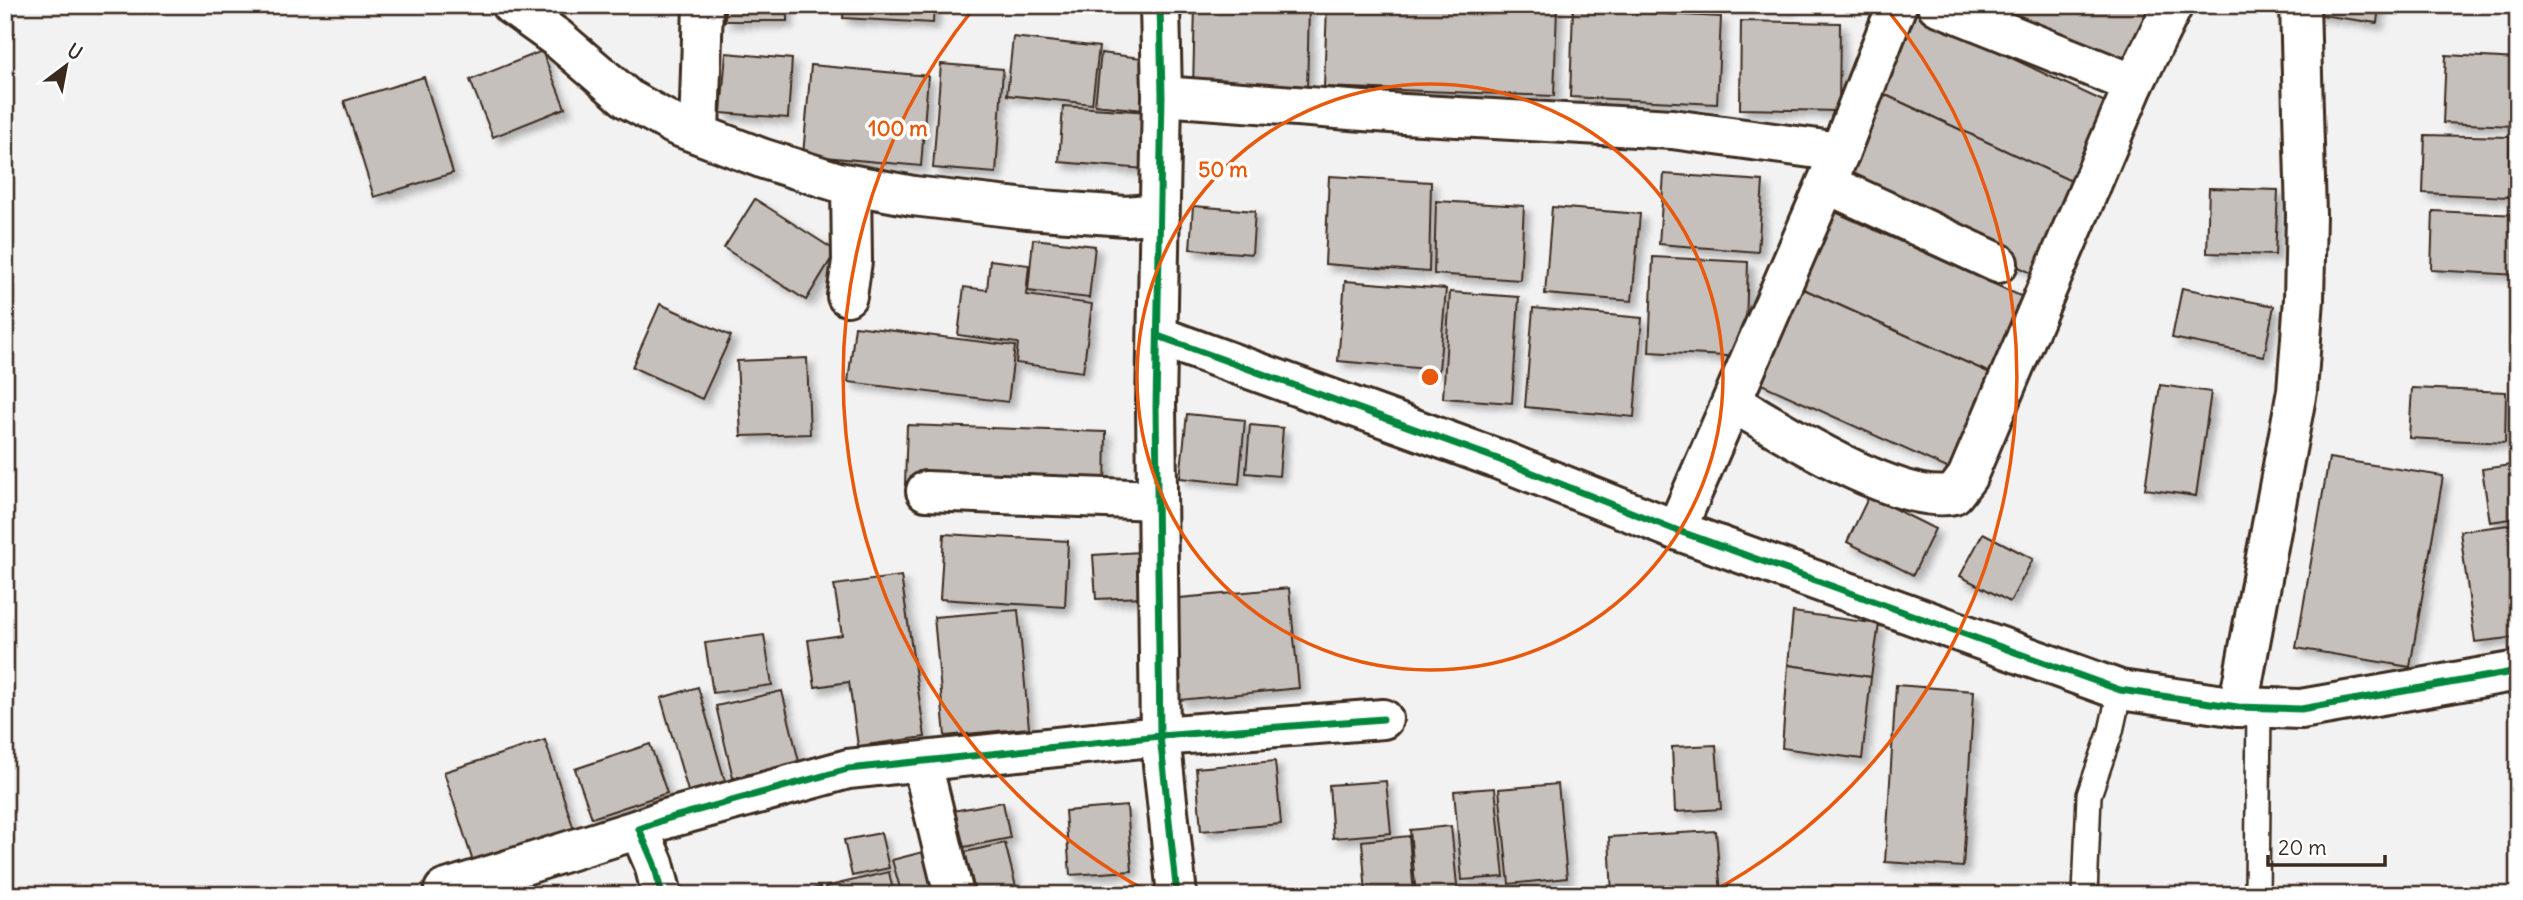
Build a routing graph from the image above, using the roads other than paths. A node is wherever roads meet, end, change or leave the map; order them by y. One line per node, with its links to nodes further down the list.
1 (511, 5): 10 (street)
2 (703, 5): 10 (street)
3 (1160, 5): 9 (street)
4 (1897, 5): 11 (street)
5 (1937, 5): 8 (street)
6 (2173, 5): 8 (street)
7 (2300, 5): 23 (street)
8 (2134, 84): 17 (street)
9 (1162, 96): 11 (street); 13 (street)
10 (699, 133): 12 (street)
11 (1833, 168): 14 (street); 17 (street)
12 (851, 185): 13 (street); 15 (street)
13 (1159, 213): 16 (street)
14 (1998, 263)
15 (847, 296)
16 (1158, 336): 19 (street); 20 (street)
17 (1732, 402): 20 (street)
18 (926, 491): 19 (street)
19 (1157, 500): 25 (street)
20 (1676, 530): 22 (street)
21 (2518, 671): 23 (street)
22 (2120, 690): 23 (street); 32 (lane)
23 (2248, 708): 33 (lane)
24 (1383, 719): 25 (street)
25 (1160, 736): 26 (street); 31 (street)
26 (922, 763): 27 (street); 30 (street)
27 (639, 829): 28 (street); 29 (street)
28 (444, 890)
29 (662, 895)
30 (954, 895)
31 (1177, 895)
32 (2085, 895)
33 (2257, 895)

